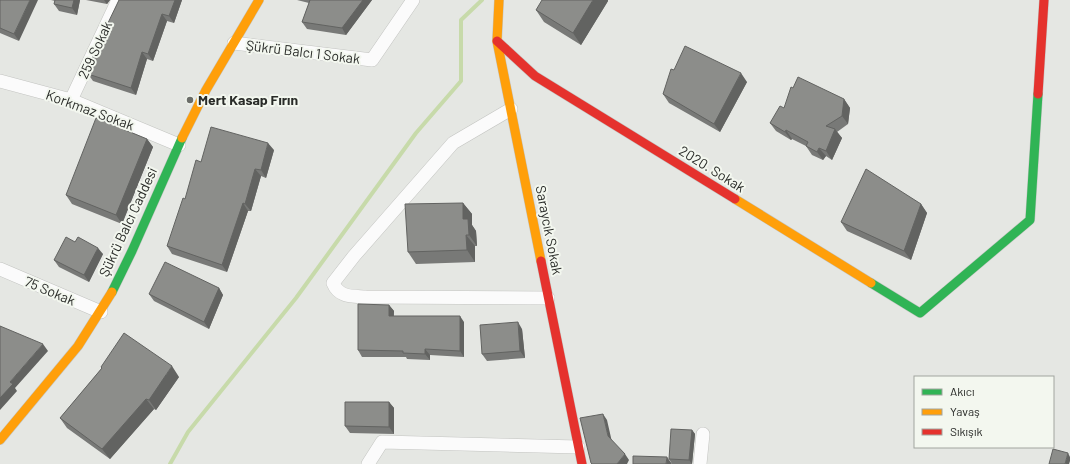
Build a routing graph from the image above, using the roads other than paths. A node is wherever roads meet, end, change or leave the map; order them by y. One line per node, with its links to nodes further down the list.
1 (118, 0): 9 (street, 259 Sokak)
2 (259, 0): 7 (street, Şükrü Balcı Caddesi)
3 (414, 0): 7 (street, Şükrü Balcı 1 Sokak)
4 (499, 0): 6 (street, Saraycık Sokak)
5 (1044, 0): 6 (street, 2020. Sokak)
6 (497, 41): 10 (street, Saraycık Sokak)
7 (234, 43): 11 (street, Şükrü Balcı Caddesi)
8 (0, 81): 9 (street, Korkmaz Sokak)
9 (71, 100): 11 (street, Korkmaz Sokak)
10 (511, 109): 13 (street, Saraycık Sokak); 13 (street)
11 (179, 145): 14 (street, Şükrü Balcı Caddesi)
12 (2, 273): 14 (street, 75 Sokak)
13 (548, 298): 17 (street, Saraycık Sokak)
14 (101, 312): 16 (street, Şükrü Balcı Caddesi)
15 (703, 434): 20 (street)
16 (0, 440)
17 (578, 447): 18 (street); 19 (street, Saraycık Sokak)
18 (368, 464)
19 (582, 464)
20 (700, 464)

